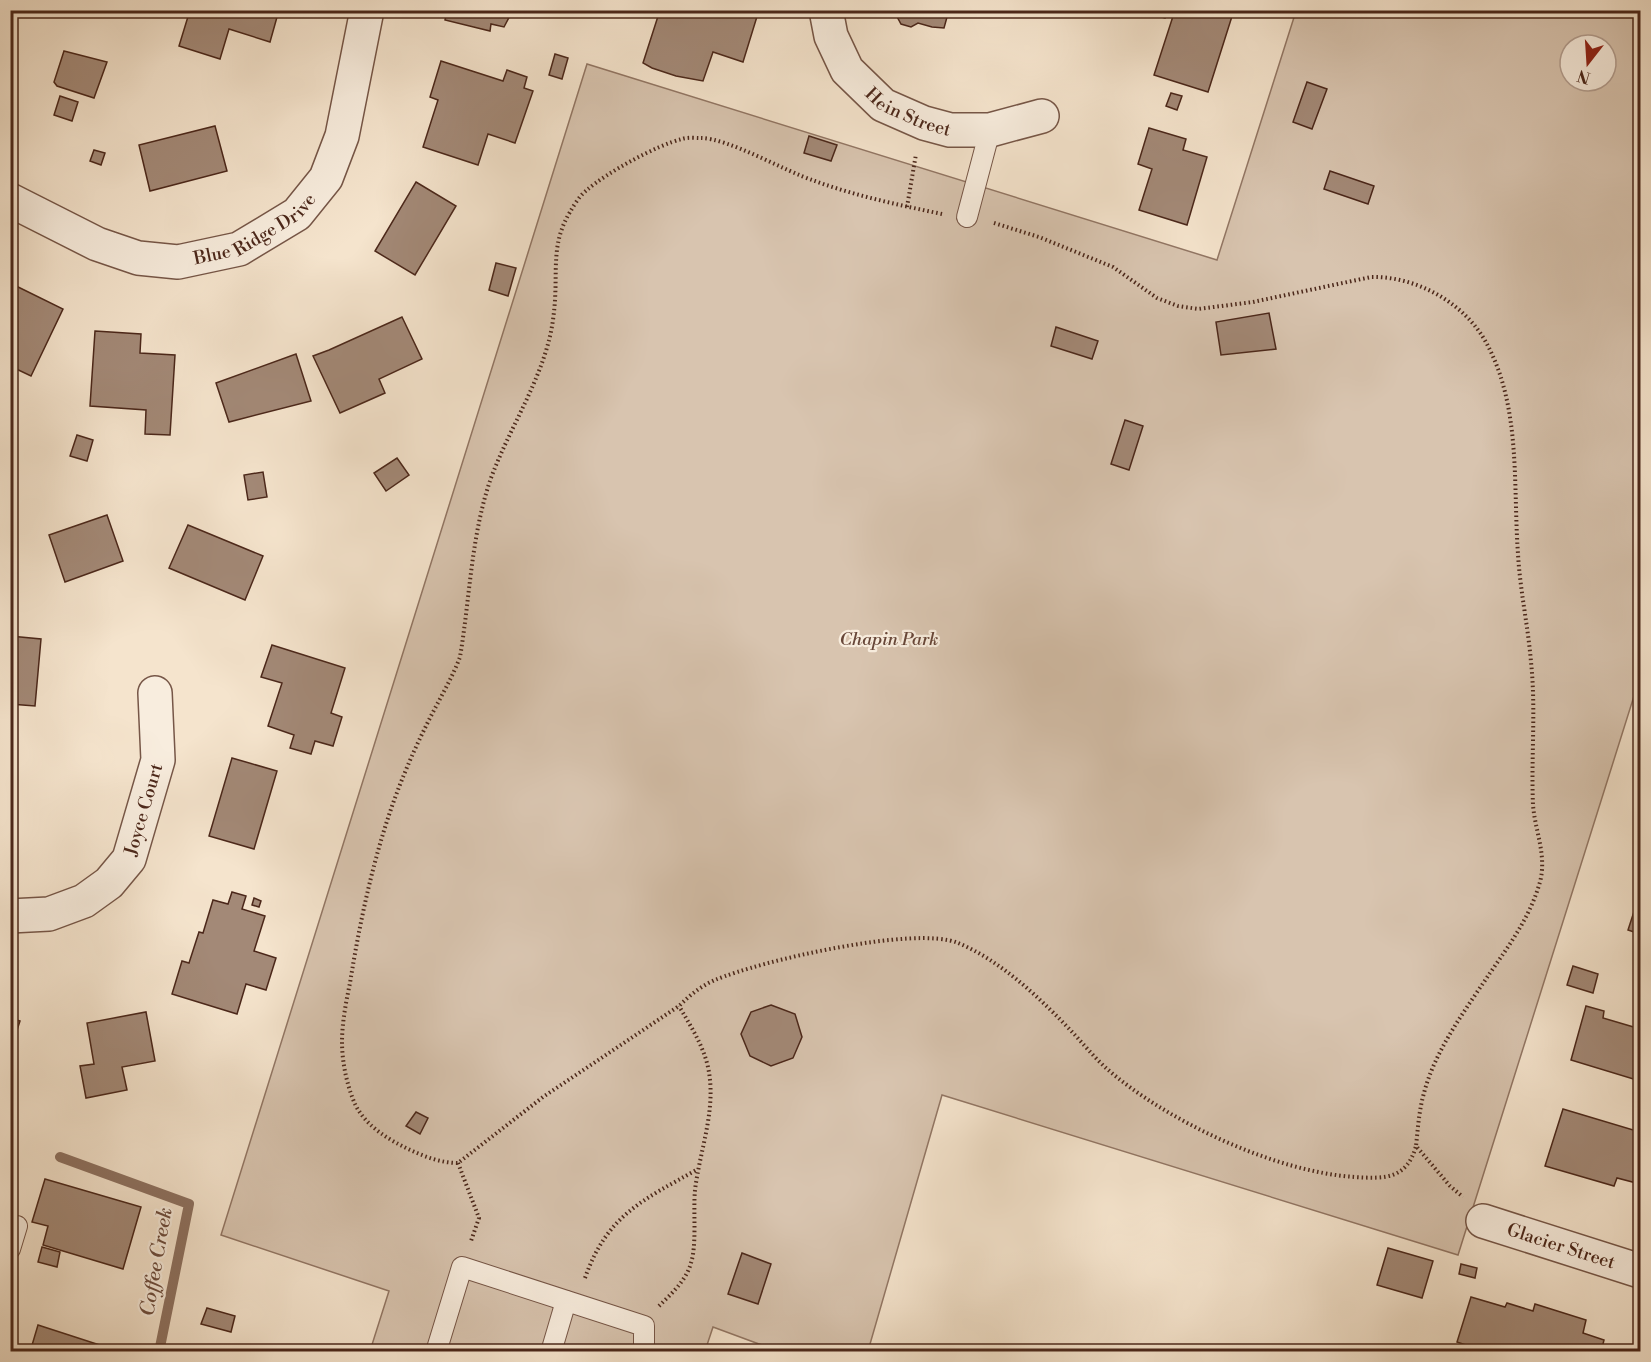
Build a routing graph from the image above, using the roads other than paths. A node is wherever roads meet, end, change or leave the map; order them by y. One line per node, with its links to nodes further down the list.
1 (367, 10): 5 (street, Blue Ridge Drive)
2 (826, 10): 4 (street, Hein Street)
3 (1041, 116): 4 (street, Hein Street)
4 (990, 130): 6 (lane)
5 (10, 200)
6 (967, 217)
7 (155, 693): 8 (street, Joyce Court)
8 (10, 916)
9 (1483, 1221): 12 (street, Glacier Street)
10 (17, 1226): 11 (lane)
11 (10, 1249)
12 (1641, 1271)
13 (572, 1303): 14 (lane); 15 (lane); 16 (lane)
14 (436, 1352)
15 (550, 1352)
16 (644, 1352)

